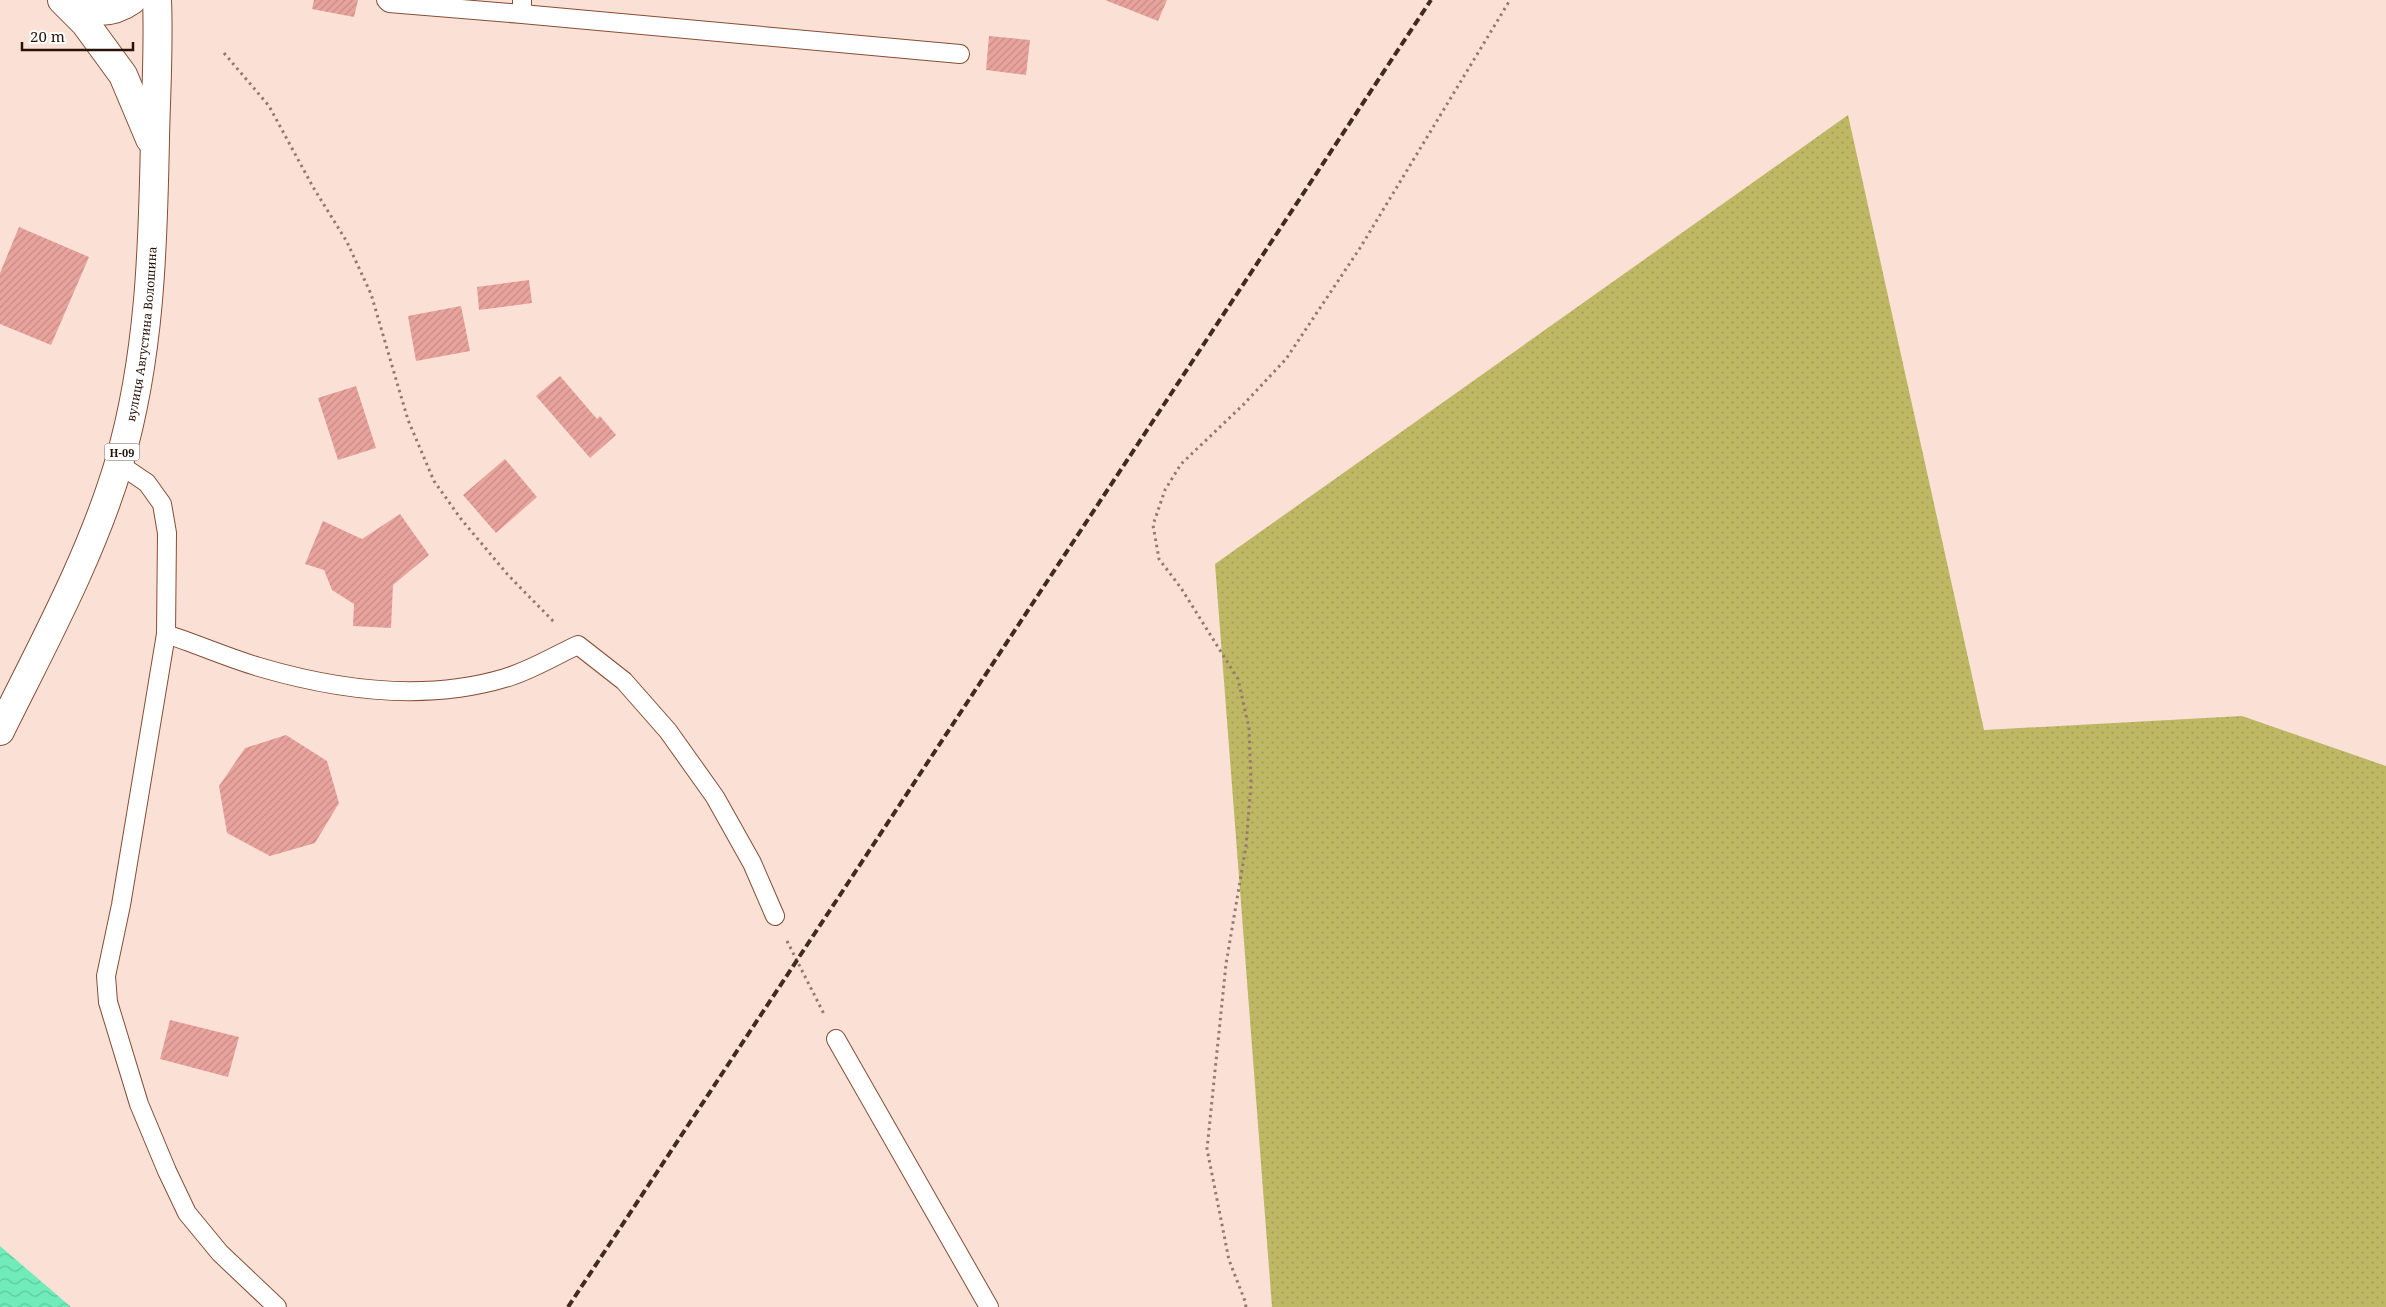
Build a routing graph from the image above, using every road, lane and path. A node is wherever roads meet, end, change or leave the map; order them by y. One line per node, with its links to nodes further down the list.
1 (62, 0): 2 (main road, Н-09); 9 (main road, вулиця Августина Волошина / Н-09)
2 (132, 0)
3 (157, 0): 9 (main road, вулиця Августина Волошина / Н-09)
4 (386, 0): 6 (lane)
5 (1510, 0): 18 (path)
6 (522, 7): 8 (lane)
7 (224, 53): 12 (path)
8 (960, 54)
9 (155, 149): 10 (main road, вулиця Августина Волошина / Н-09)
10 (119, 464): 11 (lane); 13 (main road, вулиця Августина Волошина / Н-09)
11 (166, 634): 12 (lane); 16 (lane)
12 (578, 645): 14 (lane)
13 (0, 731)
14 (775, 916): 15 (path)
15 (836, 1039): 17 (lane)
16 (278, 1307)
17 (988, 1307)
18 (1246, 1307)

